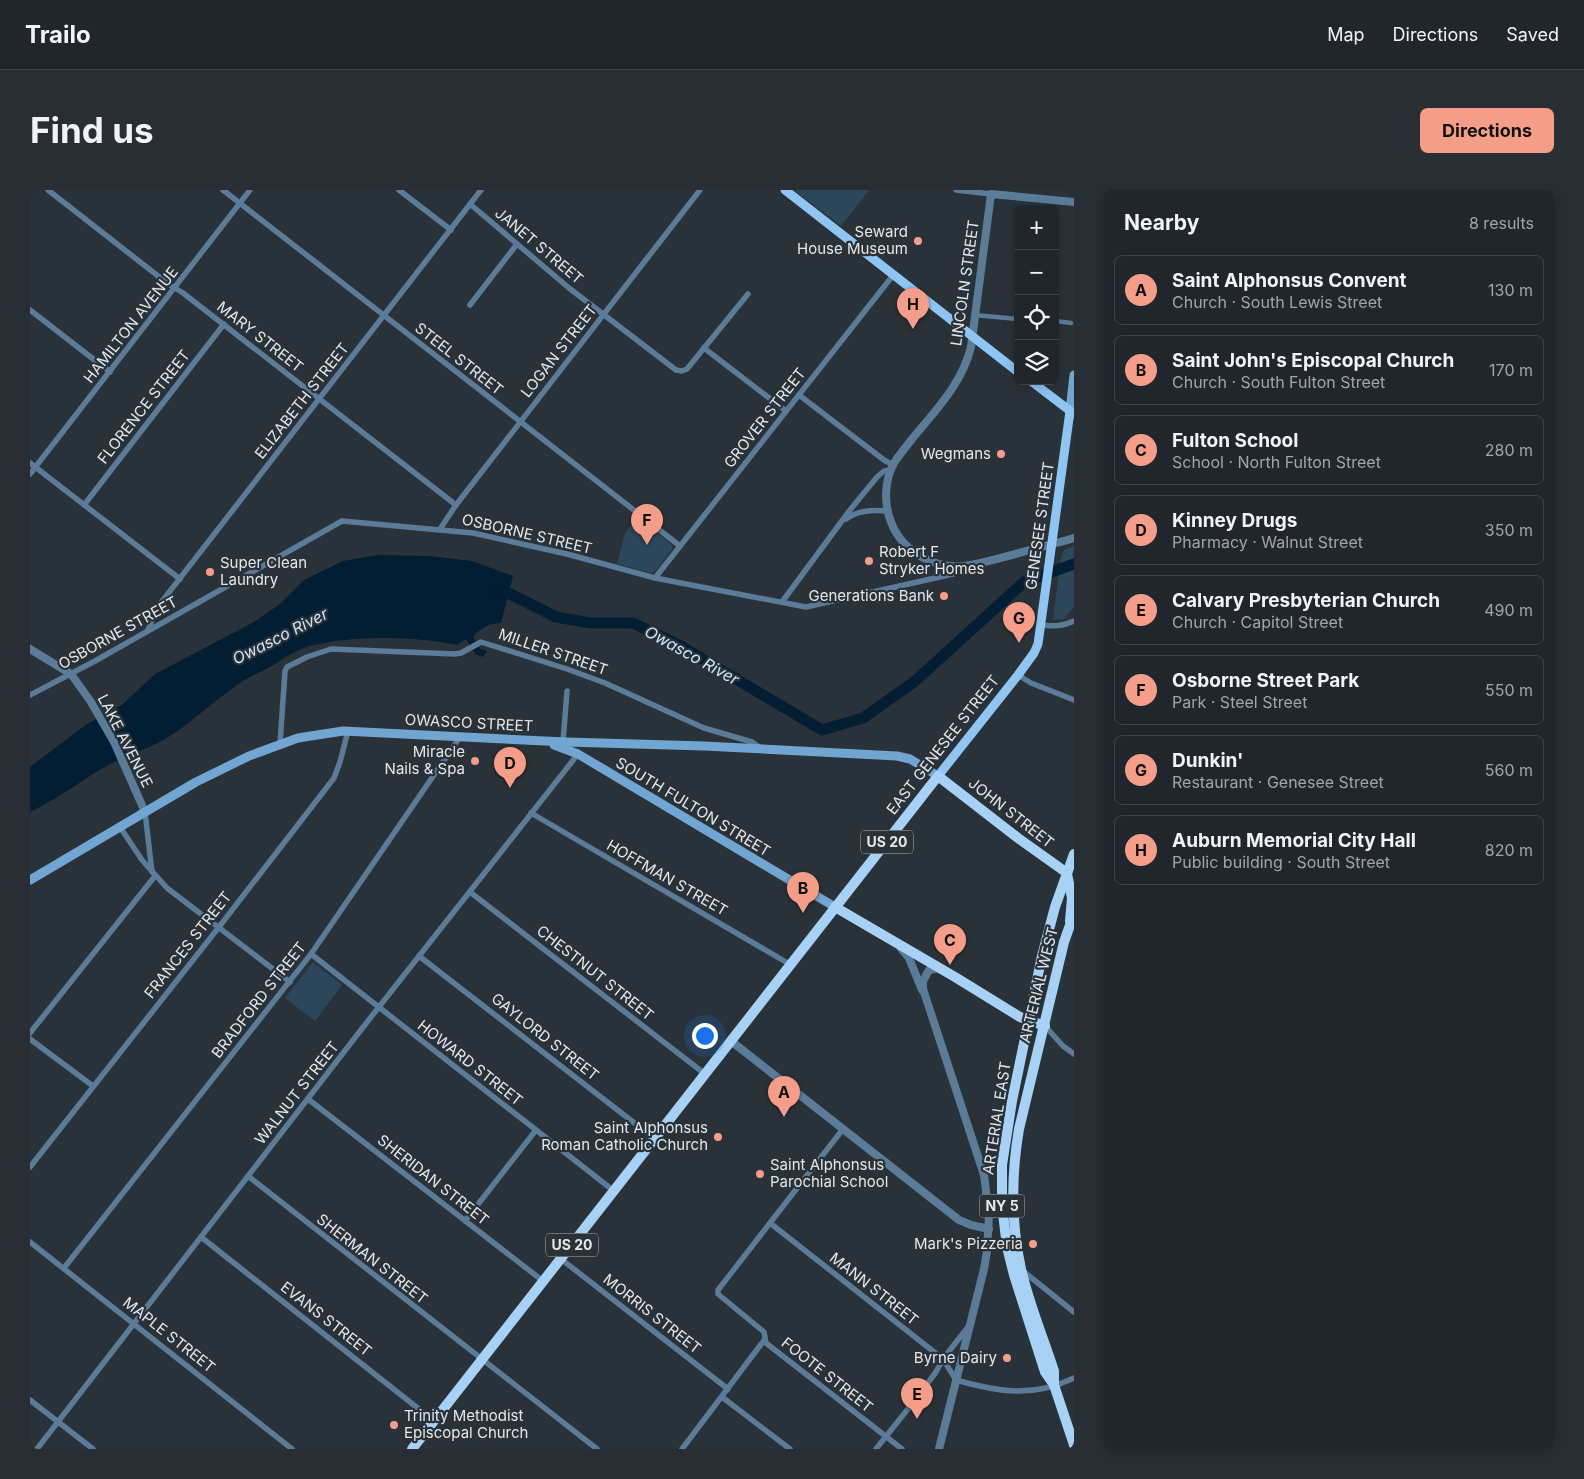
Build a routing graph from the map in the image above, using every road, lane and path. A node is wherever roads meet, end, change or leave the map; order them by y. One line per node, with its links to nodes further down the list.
1 (48, 190): 16 (street, MARY STREET)
2 (223, 190): 11 (street, STEEL STREET)
3 (250, 190): 11 (street, HAMILTON AVENUE)
4 (400, 190): 13 (street)
5 (481, 190): 12 (street, ELIZABETH STREET)
6 (700, 190): 20 (street, LOGAN STREET)
7 (785, 190): 15 (main road)
8 (956, 190): 9 (street)
9 (991, 194): 10 (street); 21 (street, LINCOLN STREET)
10 (1074, 202)
11 (240, 203): 16 (street, HAMILTON AVENUE); 22 (street, STEEL STREET)
12 (470, 204): 13 (street, ELIZABETH STREET); 14 (street, JANET STREET)
13 (450, 230): 22 (street, ELIZABETH STREET)
14 (518, 244): 18 (street); 20 (street, JANET STREET)
15 (894, 274): 27 (main road); 33 (street, GROVER STREET)
16 (176, 287): 26 (street, MARY STREET); 30 (street, HAMILTON AVENUE)
17 (748, 294): 28 (street)
18 (470, 304)
19 (30, 310): 30 (street)
20 (603, 314): 28 (street, JANET STREET); 37 (street, LOGAN STREET)
21 (974, 315): 23 (street); 27 (street, LINCOLN STREET)
22 (384, 316): 34 (street, ELIZABETH STREET); 37 (street, STEEL STREET)
23 (1014, 319)
24 (1059, 322): 25 (street)
25 (1071, 323)
26 (224, 324): 34 (street, MARY STREET); 41 (street, FLORENCE STREET)
27 (972, 336): 29 (main road); 39 (street, LINCOLN STREET)
28 (704, 348): 35 (street)
29 (1014, 369)
30 (110, 372): 38 (street, HAMILTON AVENUE)
31 (1074, 374): 36 (main road, GENESEE STREET)
32 (1035, 385): 36 (main road)
33 (799, 395): 35 (street, GROVER STREET); 39 (street)
34 (319, 399): 42 (street, MARY STREET); 51 (street, ELIZABETH STREET)
35 (786, 411): 48 (street, GROVER STREET)
36 (1072, 412): 47 (main road, GENESEE STREET)
37 (521, 421): 42 (street, LOGAN STREET); 48 (street, STEEL STREET)
38 (33, 465): 40 (street, HAMILTON AVENUE); 41 (street)
39 (892, 468): 43 (street, LINCOLN STREET); 44 (street, LINCOLN STREET)
40 (30, 474)
41 (84, 505): 51 (street)
42 (456, 505): 45 (street, LOGAN STREET)
43 (887, 511): 44 (street, LINCOLN STREET); 49 (street)
44 (842, 522): 52 (street, LINCOLN STREET)
45 (440, 529): 50 (street, OSBORNE STREET); 55 (street, OSBORNE STREET)
46 (1074, 538): 47 (street)
47 (1052, 544): 49 (street); 54 (main road, GENESEE STREET)
48 (680, 546): 50 (street, GROVER STREET)
49 (964, 566): 52 (street, OSBORNE STREET)
50 (655, 578): 52 (street, OSBORNE STREET)
51 (180, 579): 55 (street, ELIZABETH STREET)
52 (782, 602)
53 (1074, 621): 54 (street)
54 (1041, 625): 58 (main road, GENESEE STREET)
55 (148, 630): 57 (street, OSBORNE STREET)
56 (30, 649): 57 (street, LAKE AVENUE)
57 (71, 674): 60 (street, OSBORNE STREET); 71 (street, LAKE AVENUE)
58 (1018, 675): 61 (street); 70 (main road, EAST GENESEE STREET)
59 (567, 691): 65 (street)
60 (30, 695)
61 (1074, 700)
62 (348, 731): 63 (main road, OWASCO STREET); 67 (main road, OWASCO STREET); 82 (street, FRANCES STREET)
63 (460, 737): 64 (main road, OWASCO STREET); 84 (street, BRADFORD STREET)
64 (532, 740): 65 (main road, OWASCO STREET); 69 (main road, SOUTH FULTON STREET)
65 (563, 742): 66 (main road, OWASCO STREET)
66 (579, 742): 68 (main road, OWASCO STREET); 69 (main road)
67 (280, 744): 68 (street, MILLER STREET); 71 (main road, OWASCO STREET)
68 (762, 749): 70 (main road, OWASCO STREET)
69 (578, 754): 72 (street, WALNUT STREET); 79 (main road, SOUTH FULTON STREET)
70 (938, 776): 75 (highway, JOHN STREET); 79 (highway, EAST GENESEE STREET / US 20)
71 (145, 812): 73 (main road, OWASCO STREET); 76 (street)
72 (531, 813): 78 (street, WALNUT STREET); 86 (street, HOFFMAN STREET)
73 (120, 827): 76 (street); 77 (main road, OWASCO STREET)
74 (1074, 854): 75 (highway, ARTERIAL EAST)
75 (1067, 873): 81 (highway); 91 (highway, ARTERIAL EAST / NY 5)
76 (154, 874): 82 (street); 93 (street)
77 (30, 880)
78 (470, 892): 85 (street, WALNUT STREET); 97 (street, CHESTNUT STREET)
79 (836, 907): 83 (highway); 86 (highway, EAST GENESEE STREET / US 20)
80 (1074, 914): 81 (highway, ARTERIAL WEST)
81 (1070, 924): 92 (highway, ARTERIAL WEST)
82 (219, 927): 88 (street); 98 (street, FRANCES STREET)
83 (892, 940): 87 (highway); 89 (street)
84 (311, 954): 88 (street, BRADFORD STREET); 90 (street, HOWARD STREET)
85 (419, 956): 90 (street, WALNUT STREET); 102 (street, GAYLORD STREET)
86 (791, 965): 95 (highway, EAST GENESEE STREET / US 20)
87 (941, 968): 89 (street); 91 (highway)
88 (290, 982): 112 (street, BRADFORD STREET)
89 (925, 996): 108 (street)
90 (379, 1007): 99 (street, WALNUT STREET); 101 (street, HOWARD STREET)
91 (1029, 1020): 92 (highway); 123 (highway, ARTERIAL EAST / NY 5)
92 (1045, 1026): 96 (street); 113 (highway, ARTERIAL WEST / NY 5)
93 (30, 1034)
94 (30, 1038): 98 (street)
95 (731, 1041): 97 (highway, EAST GENESEE STREET / US 20); 100 (street)
96 (1074, 1054)
97 (705, 1074): 102 (highway, EAST GENESEE STREET / US 20)
98 (92, 1086): 103 (street, FRANCES STREET)
99 (308, 1099): 104 (street, WALNUT STREET); 106 (street, SHERIDAN STREET)
100 (843, 1129): 107 (street); 108 (street)
101 (536, 1130): 105 (street, HOWARD STREET); 106 (street)
102 (655, 1139): 105 (highway, EAST GENESEE STREET / US 20)
103 (30, 1166)
104 (248, 1176): 109 (street, WALNUT STREET); 119 (street, SHERMAN STREET)
105 (614, 1191): 111 (highway, EAST GENESEE STREET / US 20)
106 (465, 1221): 114 (street, SHERIDAN STREET)
107 (770, 1223): 118 (street, FOOTE STREET); 120 (street, MANN STREET)
108 (989, 1229): 117 (street)
109 (201, 1237): 116 (street, WALNUT STREET); 127 (street, EVANS STREET)
110 (30, 1242): 112 (street, MAPLE STREET)
111 (561, 1258): 114 (highway, EAST GENESEE STREET / US 20); 124 (street, MORRIS STREET)
112 (64, 1268): 116 (street, MAPLE STREET)
113 (1021, 1269): 115 (street); 123 (highway, ARTERIAL WEST / NY 5)
114 (543, 1281): 119 (highway, EAST GENESEE STREET / US 20)
115 (1074, 1312)
116 (134, 1324): 128 (street, WALNUT STREET); 134 (street, MAPLE STREET)
117 (969, 1327): 120 (street); 122 (street)
118 (765, 1339): 124 (street); 129 (street, FOOTE STREET)
119 (482, 1359): 127 (highway, EAST GENESEE STREET / US 20); 135 (street, SHERMAN STREET)
120 (943, 1360): 122 (street, MANN STREET); 129 (street)
121 (1074, 1378): 123 (street)
122 (956, 1380): 123 (street); 140 (street)
123 (1054, 1385): 130 (highway, NY 5)
124 (728, 1389): 125 (street)
125 (722, 1397): 136 (street); 137 (street)
126 (30, 1400): 128 (street)
127 (434, 1421): 131 (highway, EAST GENESEE STREET / US 20)
128 (58, 1422): 132 (street, WALNUT STREET); 133 (street)
129 (886, 1437): 138 (street); 139 (street, FOOTE STREET)
130 (1074, 1445)
131 (417, 1447)
132 (37, 1449)
133 (93, 1449)
134 (292, 1449)
135 (597, 1449)
136 (682, 1449)
137 (790, 1449)
138 (876, 1449)
139 (902, 1449)
140 (939, 1449)

